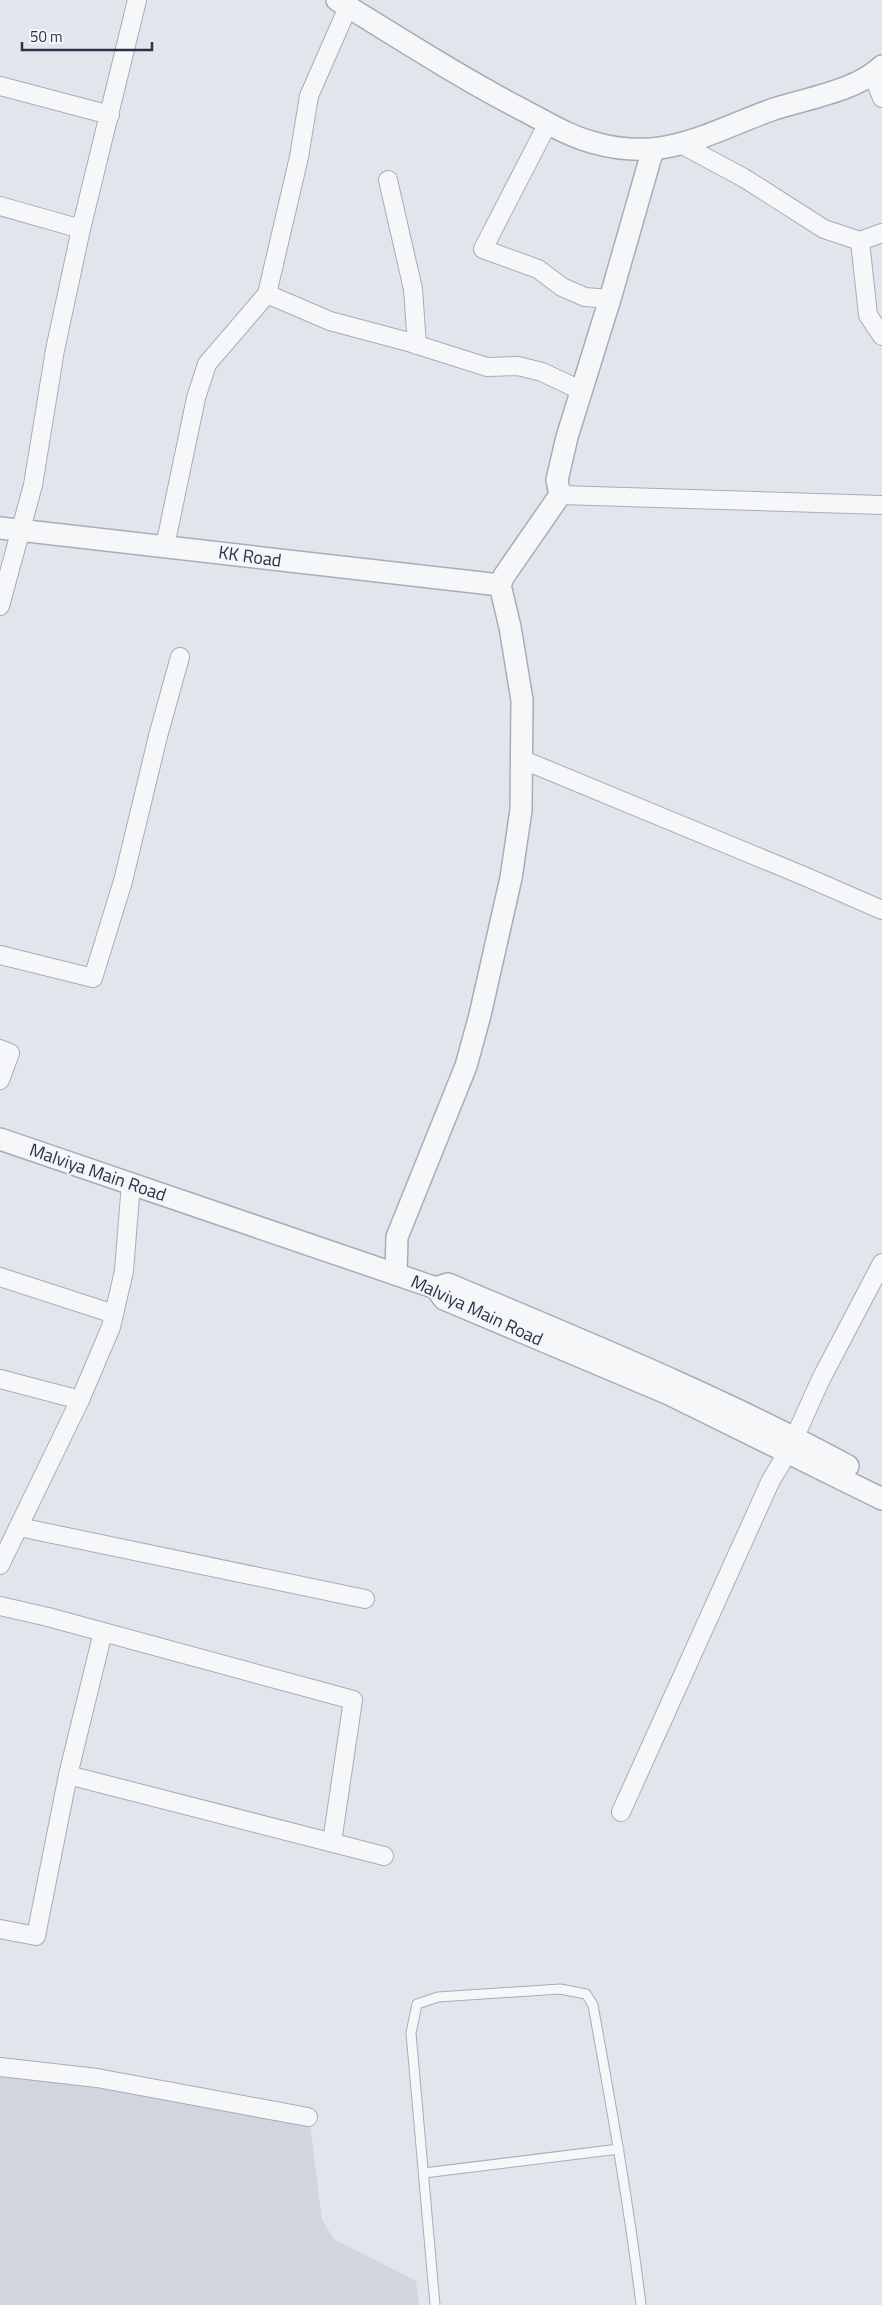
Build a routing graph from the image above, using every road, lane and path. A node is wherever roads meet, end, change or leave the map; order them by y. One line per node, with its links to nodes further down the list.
1 (137, 0): 6 (street)
2 (343, 3): 7 (street); 15 (street)
3 (879, 73): 5 (street); 8 (street)
4 (0, 86): 6 (street)
5 (882, 98)
6 (110, 115): 12 (street)
7 (548, 123): 9 (street); 16 (street)
8 (679, 143): 9 (street); 14 (street)
9 (653, 148): 16 (street)
10 (388, 180): 18 (street)
11 (0, 206): 12 (street)
12 (81, 229): 23 (street)
13 (882, 233): 14 (street)
14 (860, 241): 17 (street)
15 (267, 294): 18 (street); 24 (street)
16 (610, 300): 19 (street)
17 (882, 336)
18 (417, 345): 19 (street)
19 (580, 390): 20 (street)
20 (560, 495): 21 (street); 25 (street)
21 (882, 505)
22 (0, 528): 23 (street, KK Road)
23 (22, 530): 24 (street, KK Road); 26 (street)
24 (165, 546): 25 (street, KK Road)
25 (500, 585): 28 (street)
26 (0, 606)
27 (180, 657): 30 (street)
28 (521, 759): 29 (street); 36 (street)
29 (882, 910)
30 (0, 954)
31 (0, 1049): 32 (street)
32 (0, 1080)
33 (0, 1139): 34 (street, Malviya Main Road)
34 (131, 1183): 36 (street, Malviya Main Road); 38 (street)
35 (882, 1263): 41 (street)
36 (396, 1274): 41 (street, Malviya Main Road)
37 (0, 1277): 38 (street)
38 (114, 1314): 40 (street)
39 (0, 1379): 40 (street)
40 (80, 1400): 44 (street)
41 (792, 1445): 42 (street); 43 (street); 50 (street)
42 (882, 1484)
43 (882, 1499)
44 (19, 1527): 45 (street); 46 (street)
45 (0, 1565)
46 (365, 1599)
47 (0, 1606): 48 (street)
48 (103, 1632): 49 (street); 51 (street)
49 (68, 1775): 51 (street); 53 (street)
50 (621, 1812)
51 (332, 1842): 52 (street)
52 (384, 1856)
53 (0, 1930)
54 (0, 2067): 55 (street)
55 (308, 2117)
56 (619, 2149): 57 (lane); 57 (lane); 59 (lane)
57 (424, 2173): 58 (lane)
58 (435, 2305)
59 (641, 2305)

